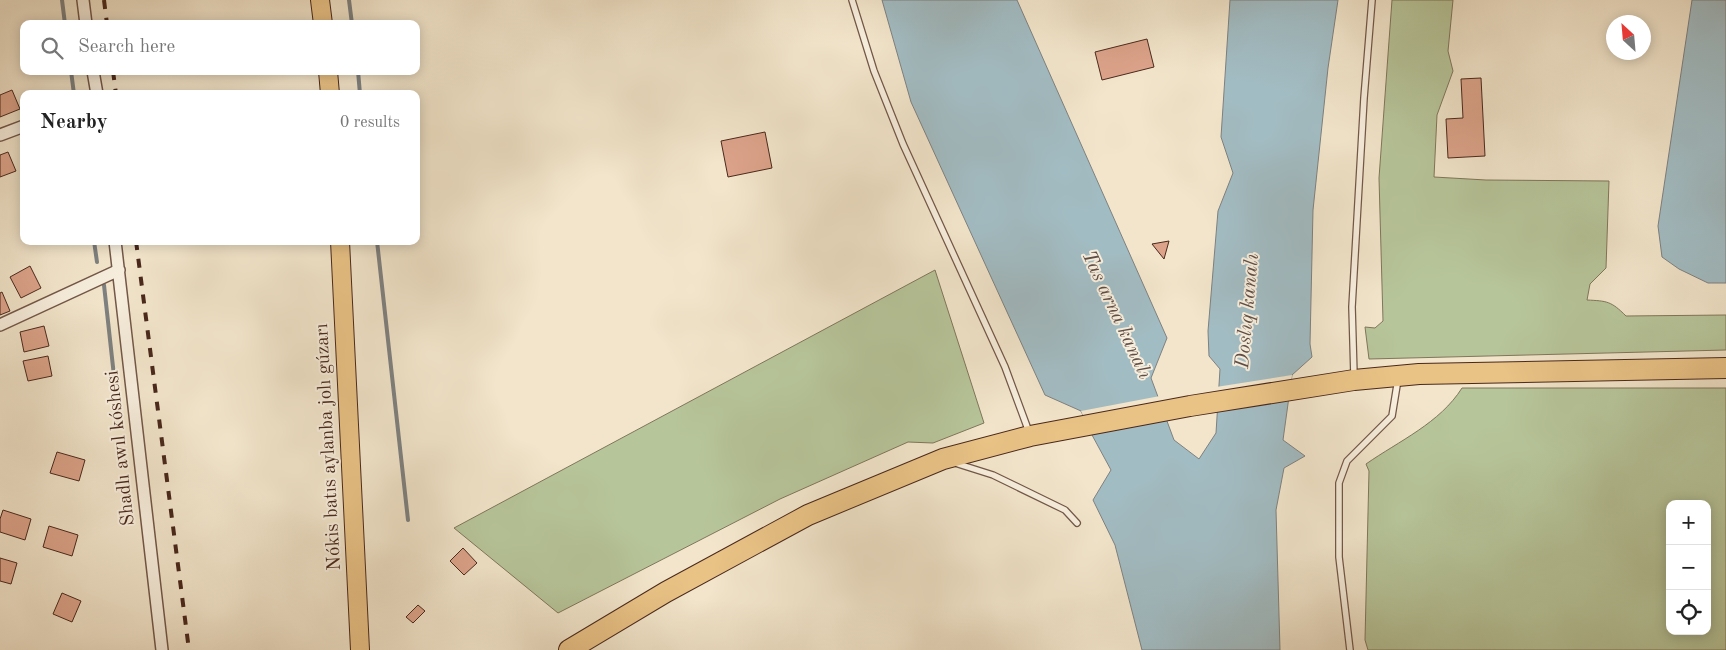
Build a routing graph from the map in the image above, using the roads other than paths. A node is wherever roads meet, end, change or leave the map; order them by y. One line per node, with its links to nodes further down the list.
1 (83, 0): 5 (street)
2 (320, 0): 6 (main road)
3 (852, 0): 20 (lane)
4 (1372, 0): 19 (lane)
5 (86, 20)
6 (322, 20)
7 (94, 75): 9 (street)
8 (328, 75): 10 (main road)
9 (96, 90)
10 (330, 90)
11 (20, 128): 12 (street)
12 (0, 135)
13 (116, 245): 15 (street, Shadlı awıl kóshesi)
14 (340, 245): 24 (main road, Nókis batıs aylanba jolı gúzarı)
15 (119, 270): 16 (street); 23 (street, Shadlı awıl kóshesi)
16 (0, 325)
17 (1726, 368): 18 (highway)
18 (1399, 376): 19 (highway); 26 (lane)
19 (1354, 380): 20 (highway)
20 (1030, 436): 21 (highway)
21 (943, 459): 22 (lane); 25 (highway)
22 (1077, 523)
23 (162, 650)
24 (360, 650)
25 (569, 650)
26 (1350, 650)

